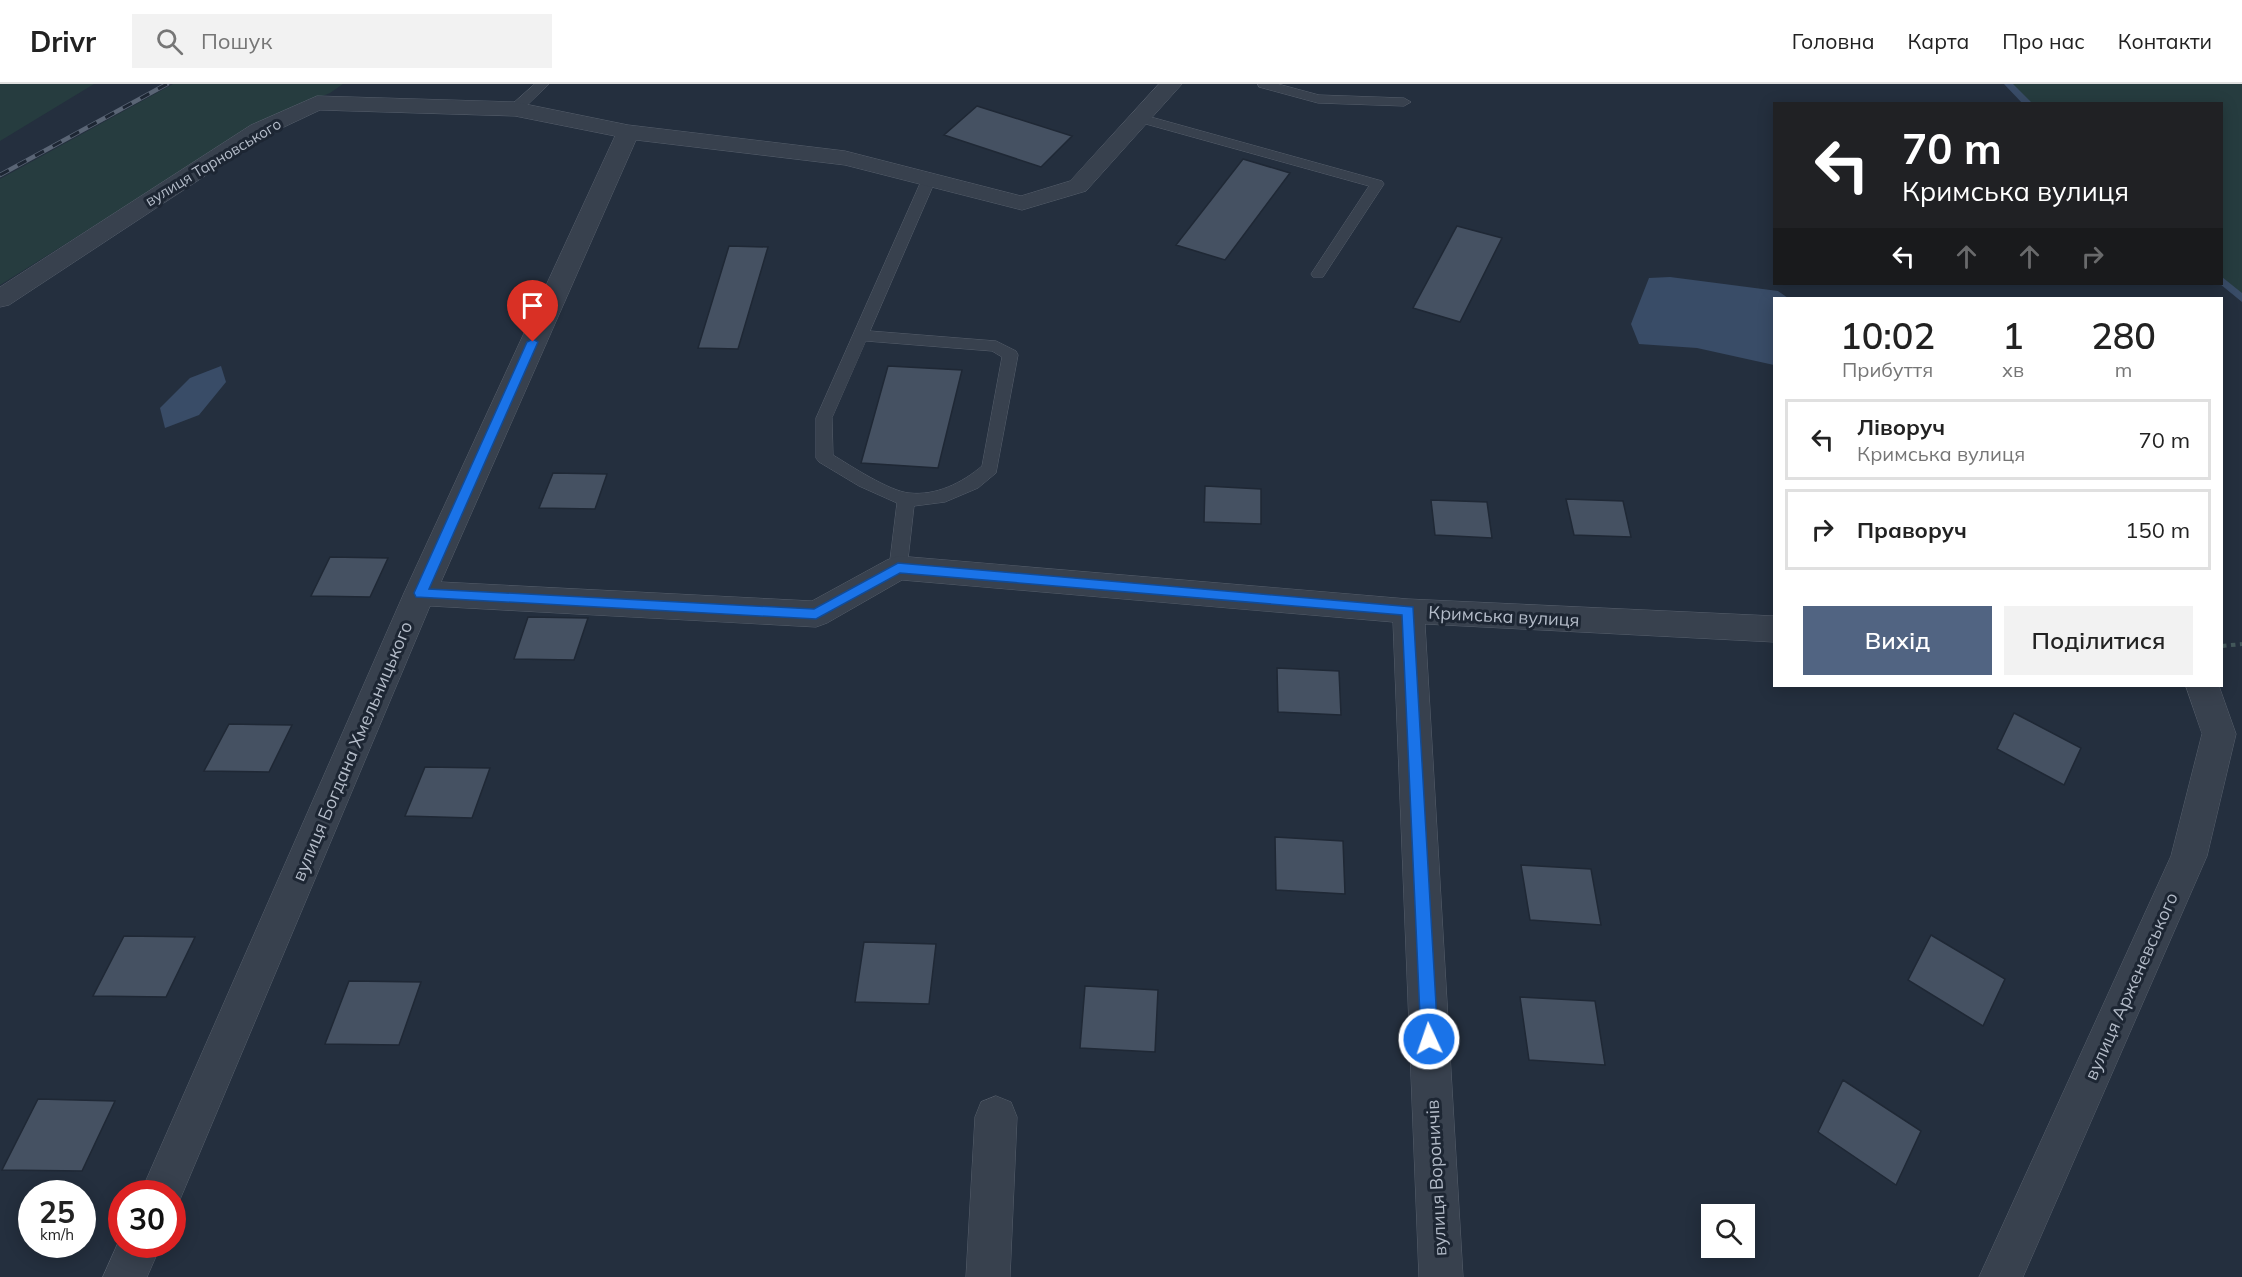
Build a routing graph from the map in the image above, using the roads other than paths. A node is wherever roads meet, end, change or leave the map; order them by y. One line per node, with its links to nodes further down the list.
1 (543, 84): 5 (lane)
2 (1171, 84): 6 (street)
3 (1264, 84): 4 (lane)
4 (1404, 102)
5 (514, 109): 7 (street, вулиця Тарновського); 10 (street, вулиця Тарновського)
6 (1140, 118): 8 (street); 9 (lane)
7 (628, 132): 8 (street); 14 (street, вулиця Богдана Хмельницького)
8 (928, 179): 11 (lane)
9 (1318, 274)
10 (0, 299)
11 (860, 335): 12 (lane); 12 (lane)
12 (906, 500): 13 (lane)
13 (898, 568): 14 (street); 15 (street, Кримська вулиця)
14 (420, 593): 19 (street, вулиця Богдана Хмельницького)
15 (1408, 611): 16 (street, Кримська вулиця); 23 (street, вулиця Вороничів)
16 (1773, 629)
17 (2204, 687): 24 (street, вулиця Арженевського)
18 (996, 1117): 22 (street)
19 (167, 1180)
20 (133, 1258): 21 (street)
21 (125, 1277)
22 (988, 1277)
23 (1441, 1277)
24 (2001, 1277)

